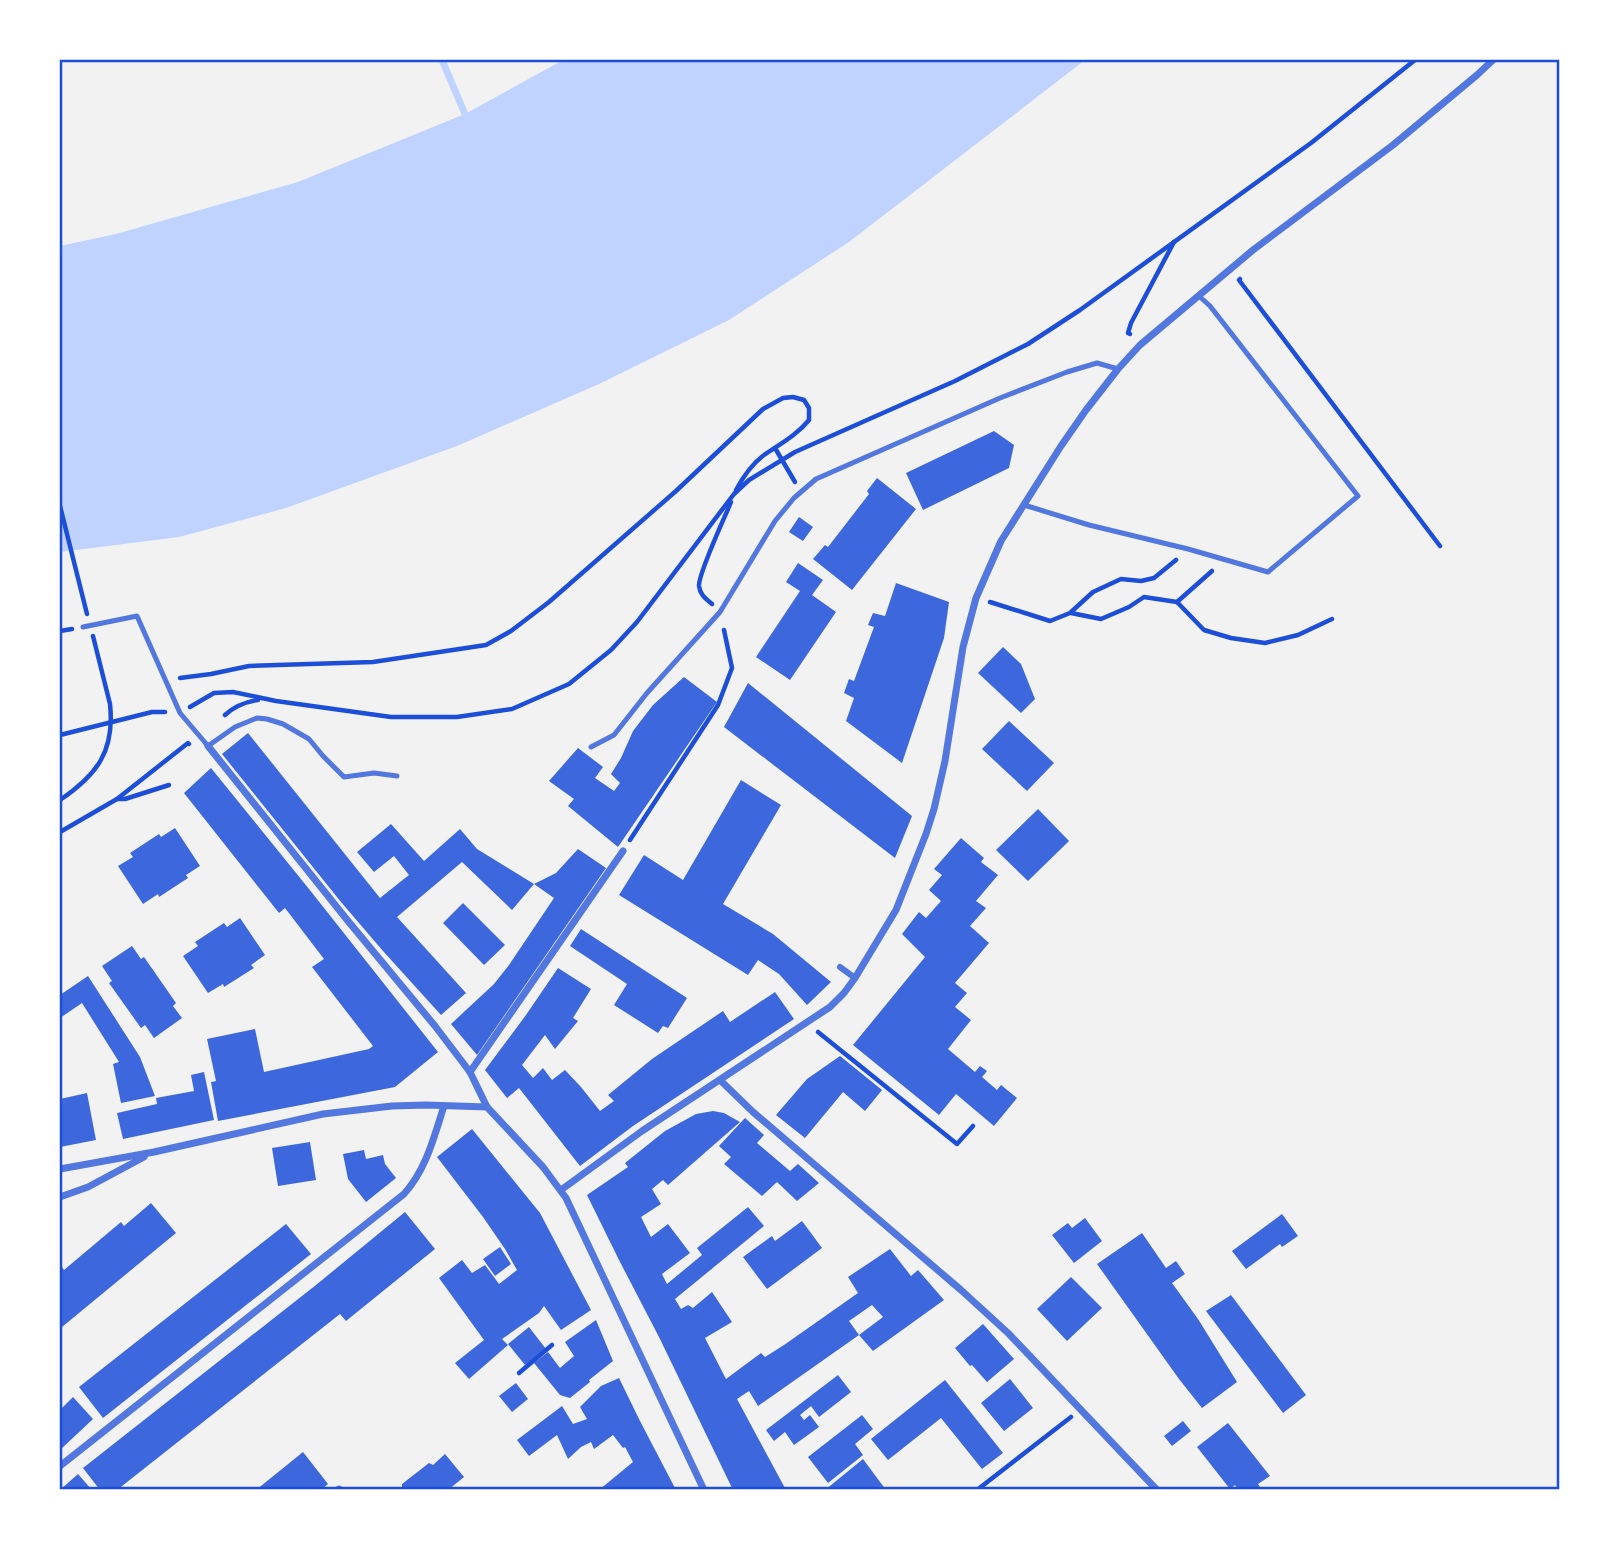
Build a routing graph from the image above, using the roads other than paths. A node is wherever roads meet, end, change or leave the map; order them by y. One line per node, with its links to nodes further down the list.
1 (1493, 60): 2 (street)
2 (1199, 296): 3 (street); 4 (lane)
3 (1118, 369): 4 (street); 7 (lane)
4 (1024, 505): 11 (street)
5 (83, 627): 6 (lane)
6 (208, 746): 8 (lane); 12 (street)
7 (591, 747)
8 (397, 776)
9 (624, 851): 12 (street)
10 (840, 967): 11 (street)
11 (855, 978): 13 (street)
12 (470, 1072): 15 (street)
13 (720, 1081): 18 (street); 22 (street)
14 (444, 1106): 15 (street); 16 (street); 20 (street)
15 (487, 1107): 18 (street)
16 (154, 1152): 17 (street); 19 (street)
17 (60, 1169)
18 (561, 1190): 21 (street)
19 (60, 1197)
20 (60, 1466)
21 (704, 1489)
22 (1157, 1489)

